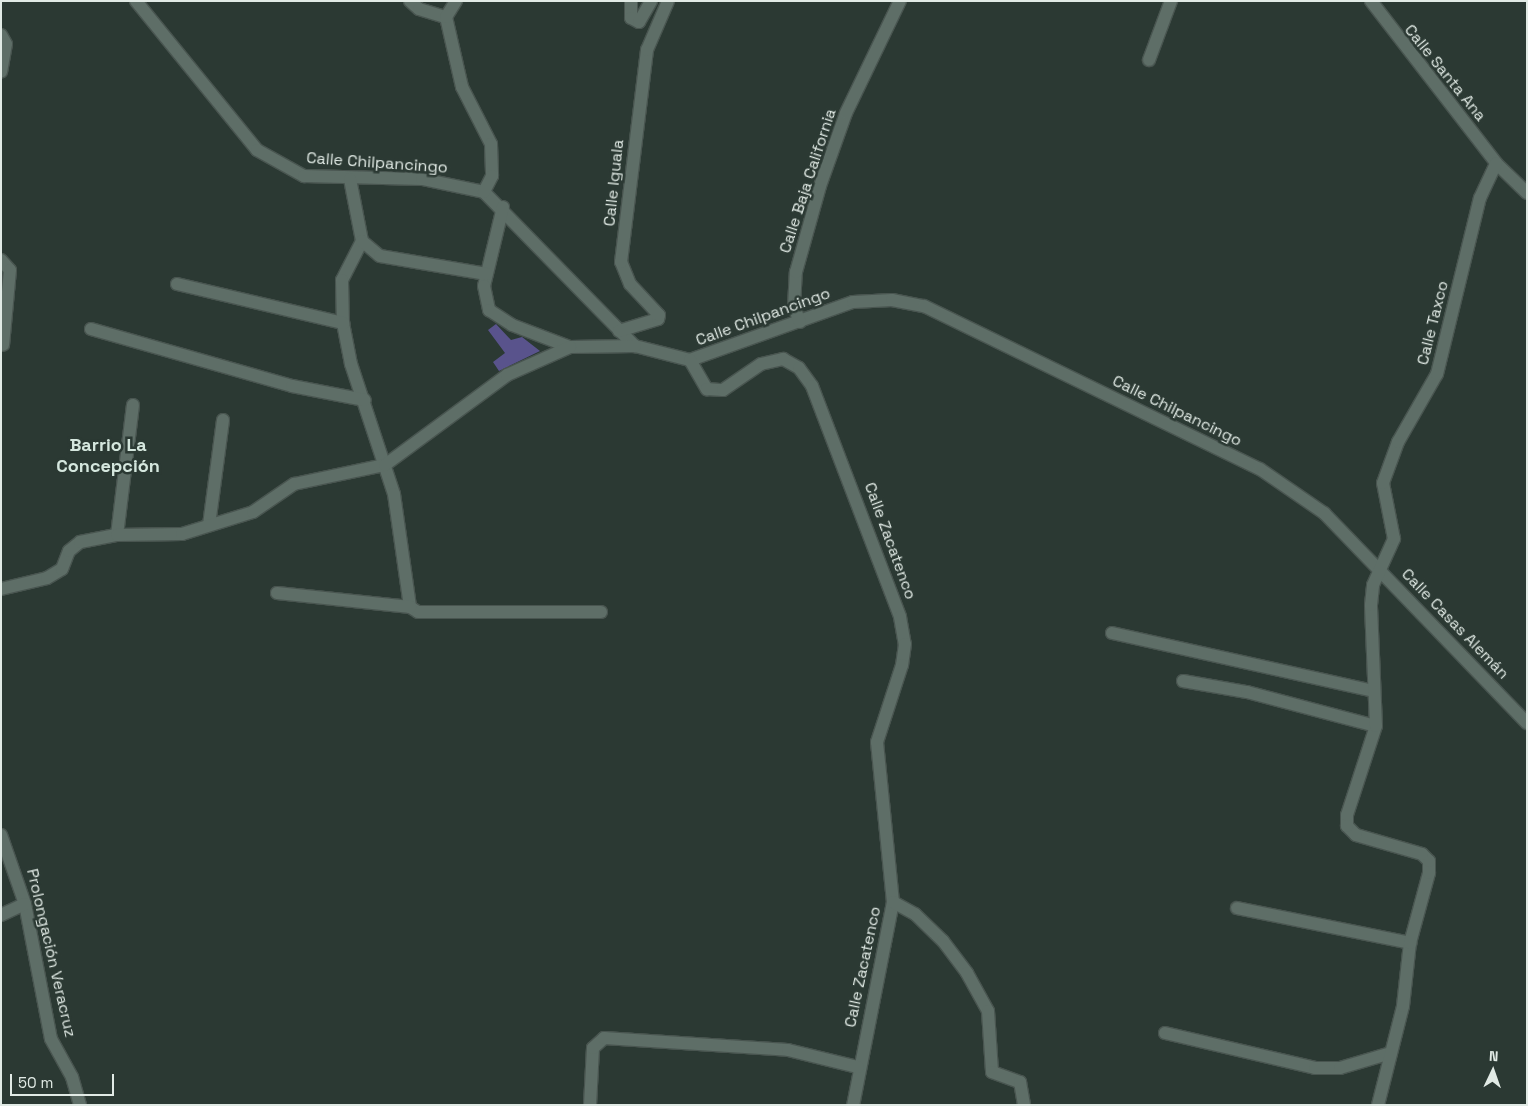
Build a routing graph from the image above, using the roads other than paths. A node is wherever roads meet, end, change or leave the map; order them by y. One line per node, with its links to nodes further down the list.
1 (136, 1): 15 (street, Calle Chilpancingo)
2 (410, 1): 10 (street)
3 (456, 1): 10 (street)
4 (631, 1): 5 (street)
5 (651, 1)
6 (668, 1): 26 (street, Calle Iguala)
7 (1171, 1): 12 (street)
8 (1371, 1): 14 (street, Calle Santa Ana)
9 (899, 2): 23 (street, Calle Baja California)
10 (446, 17): 16 (street)
11 (1, 34): 13 (street)
12 (1149, 60)
13 (1, 72)
14 (1496, 163): 17 (street, Calle Santa Ana); 37 (street, Calle Taxco)
15 (350, 179): 16 (street, Calle Chilpancingo); 19 (street)
16 (484, 192): 18 (street, Calle Chilpancingo)
17 (1527, 193)
18 (503, 207): 21 (street); 26 (street, Calle Chilpancingo)
19 (362, 242): 21 (street); 24 (street)
20 (1, 260): 27 (street)
21 (486, 274): 28 (street)
22 (177, 284): 24 (street)
23 (800, 322): 30 (street, Calle Chilpancingo); 37 (street, Calle Chilpancingo)
24 (343, 323): 31 (street)
25 (91, 329): 31 (street)
26 (619, 331): 29 (street, Calle Chilpancingo)
27 (3, 345)
28 (570, 346): 29 (street); 34 (street)
29 (635, 346): 30 (street, Calle Chilpancingo)
30 (690, 360): 48 (street, Calle Zacatenco)
31 (365, 400): 34 (street)
32 (133, 405): 36 (street)
33 (223, 420): 35 (street)
34 (385, 465): 35 (street); 40 (street)
35 (209, 525): 36 (street)
36 (117, 535): 38 (street)
37 (1381, 570): 44 (street, Calle Taxco); 45 (street, Calle Casas Alemán)
38 (1, 589)
39 (277, 593): 40 (street)
40 (410, 607): 41 (street)
41 (601, 612)
42 (1112, 633): 44 (street)
43 (1183, 681): 46 (street)
44 (1374, 691): 46 (street, Calle Taxco)
45 (1527, 723)
46 (1376, 726): 52 (street)
47 (1, 835): 49 (street, Prolongación Veracruz)
48 (892, 902): 55 (street, Calle Zacatenco); 59 (street)
49 (25, 904): 51 (street); 56 (street, Prolongación Veracruz)
50 (1237, 908): 52 (street)
51 (1, 915)
52 (1410, 942): 54 (street)
53 (1165, 1032): 54 (street)
54 (1391, 1053): 60 (street)
55 (858, 1067): 57 (street); 58 (street, Calle Zacatenco)
56 (80, 1105)
57 (590, 1105)
58 (853, 1105)
59 (1024, 1105)
60 (1378, 1105)

